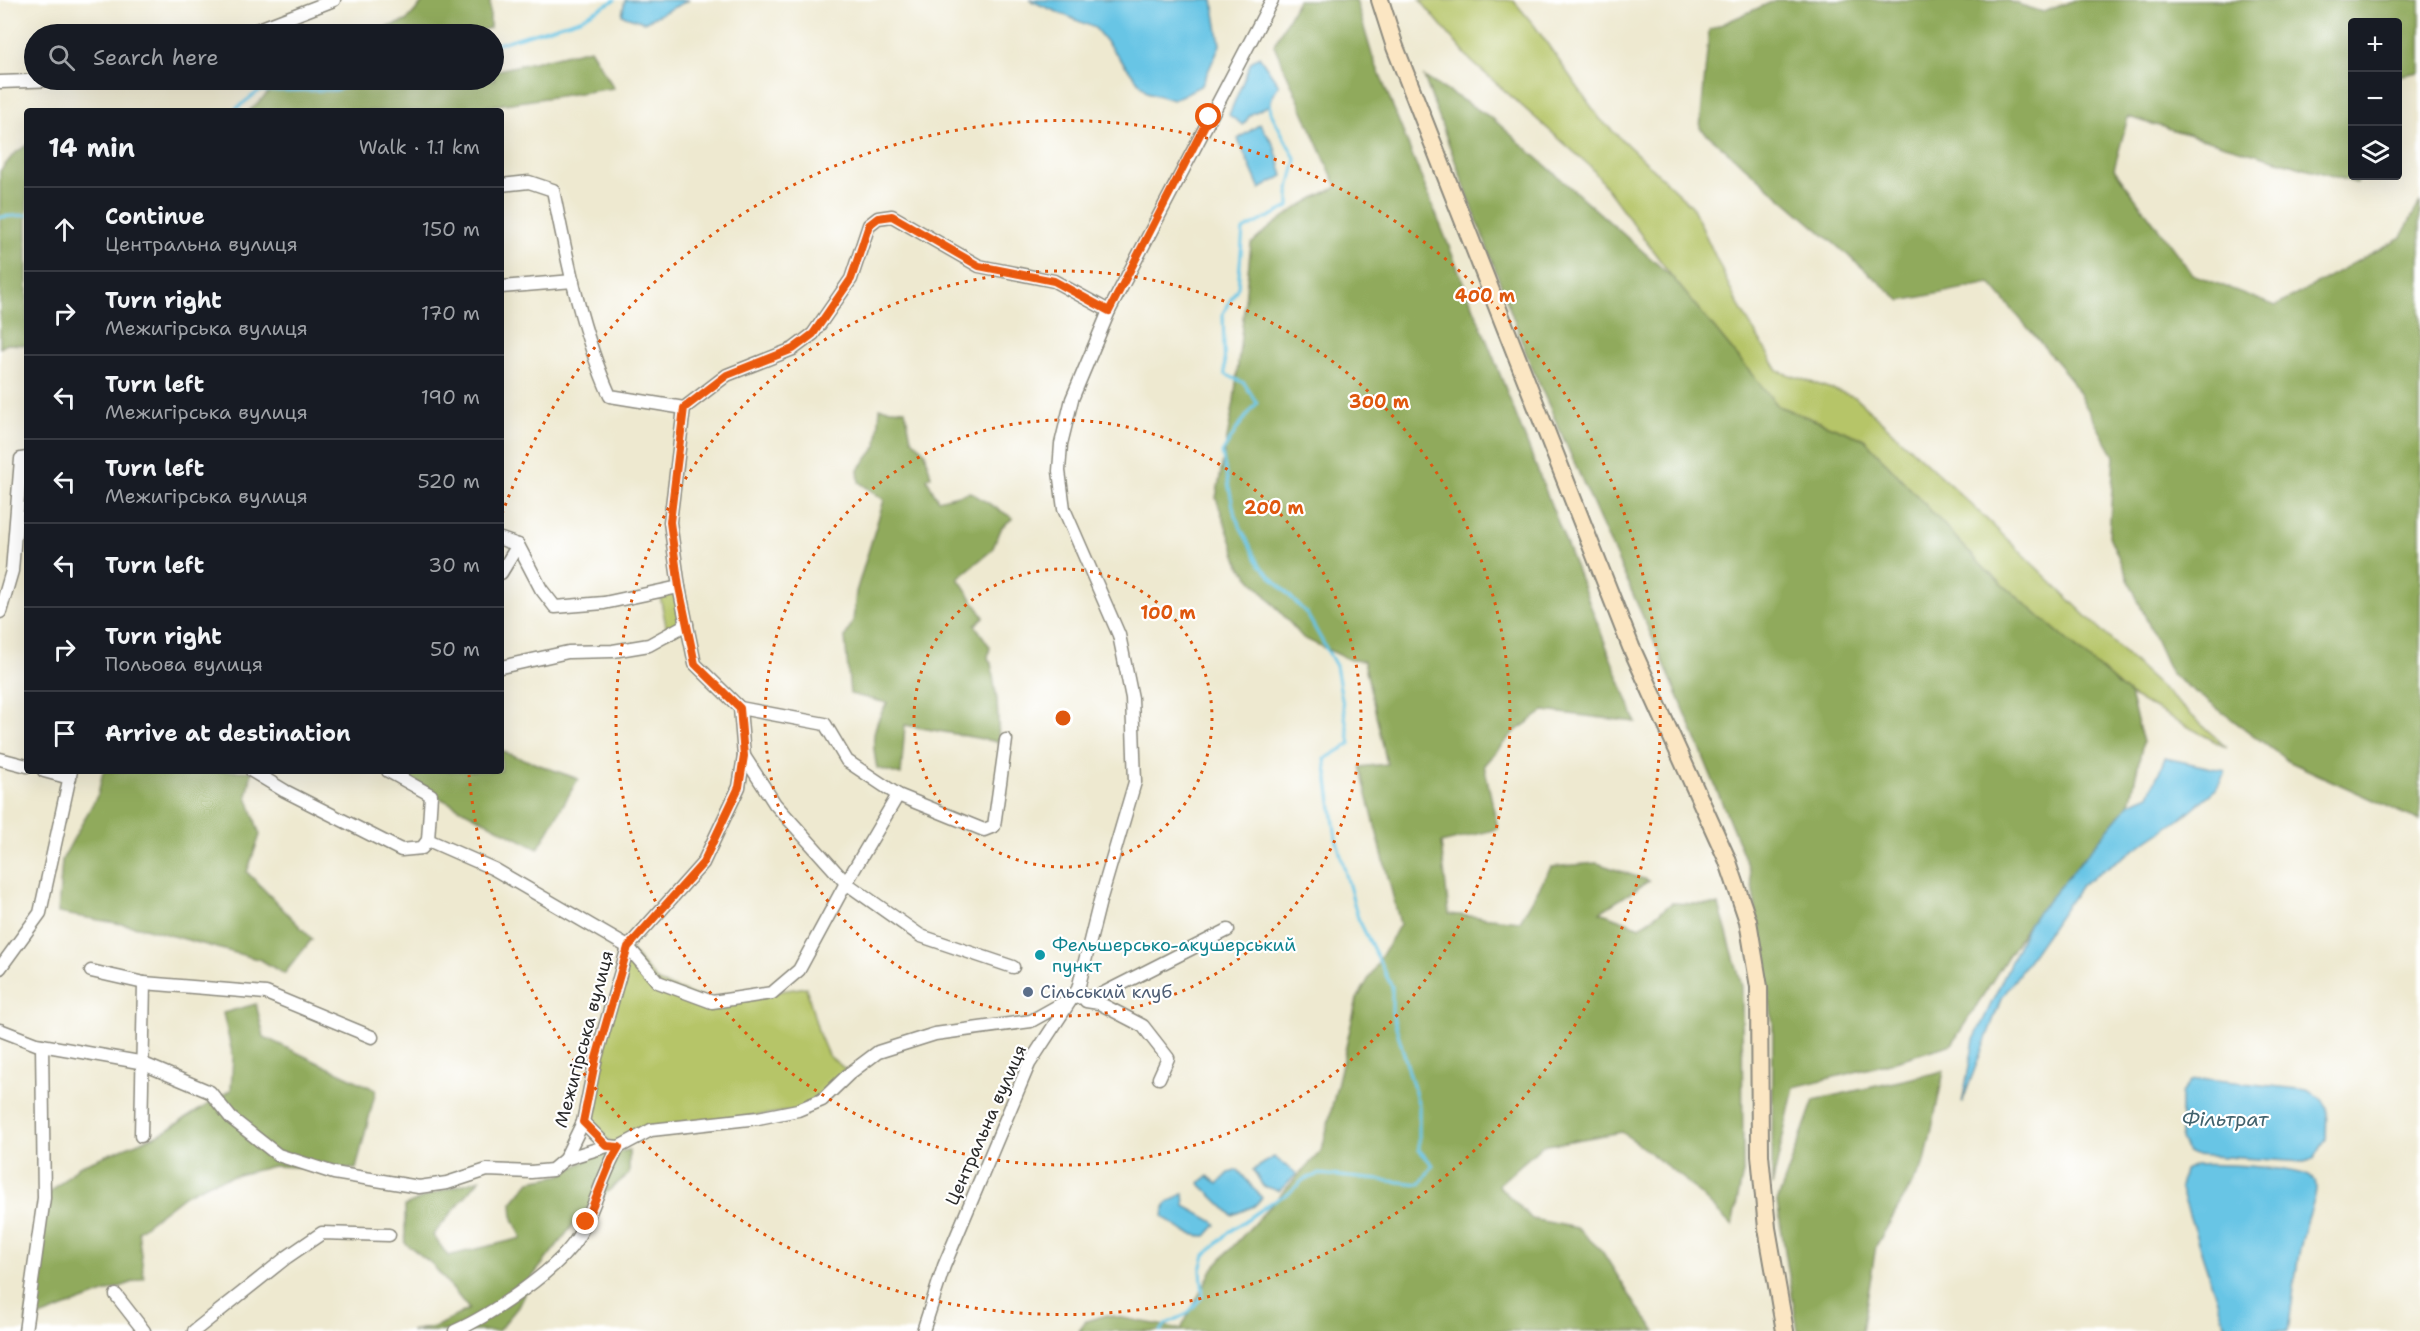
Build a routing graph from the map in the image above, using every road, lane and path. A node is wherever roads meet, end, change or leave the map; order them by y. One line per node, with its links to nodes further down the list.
1 (334, 0): 4 (street)
2 (1272, 0): 10 (street, Центральна вулиця)
3 (1380, 0): 54 (main road)
4 (272, 24)
5 (24, 81): 6 (street)
6 (0, 82)
7 (504, 185): 8 (street)
8 (573, 281): 9 (street); 11 (street)
9 (504, 287)
10 (1109, 311): 11 (street); 37 (street, Центральна вулиця)
11 (684, 408): 16 (street)
12 (24, 458): 17 (street)
13 (504, 540): 14 (street)
14 (518, 545): 15 (street); 16 (street)
15 (504, 568)
16 (679, 587): 18 (street)
17 (0, 612)
18 (687, 624): 19 (street); 20 (street)
19 (504, 666)
20 (740, 708): 22 (street, Межигірська вулиця); 28 (street)
21 (1006, 740): 28 (street)
22 (744, 756): 30 (street); 32 (street, Межигірська вулиця)
23 (0, 759): 24 (street)
24 (24, 765)
25 (257, 774): 29 (street)
26 (393, 774): 29 (street)
27 (71, 775): 34 (street)
28 (898, 795): 30 (street)
29 (428, 840): 32 (street)
30 (846, 883): 32 (street); 33 (street)
31 (1228, 930): 37 (street)
32 (628, 947): 43 (street, Межигірська вулиця)
33 (1013, 966)
34 (0, 968)
35 (91, 971): 36 (street)
36 (144, 983): 39 (street); 41 (street)
37 (1072, 998): 42 (street); 45 (street); 53 (street, Центральна вулиця)
38 (0, 1030): 40 (street)
39 (372, 1037)
40 (42, 1045): 41 (street); 49 (street)
41 (144, 1064): 44 (street); 46 (street)
42 (1159, 1077)
43 (583, 1122): 45 (street); 46 (street, Межигірська вулиця)
44 (141, 1136)
45 (613, 1146): 46 (street); 52 (street)
46 (565, 1159)
47 (388, 1235): 51 (street)
48 (116, 1294): 50 (street)
49 (25, 1331)
50 (144, 1331)
51 (194, 1331)
52 (454, 1331)
53 (923, 1331)
54 (1785, 1331)

